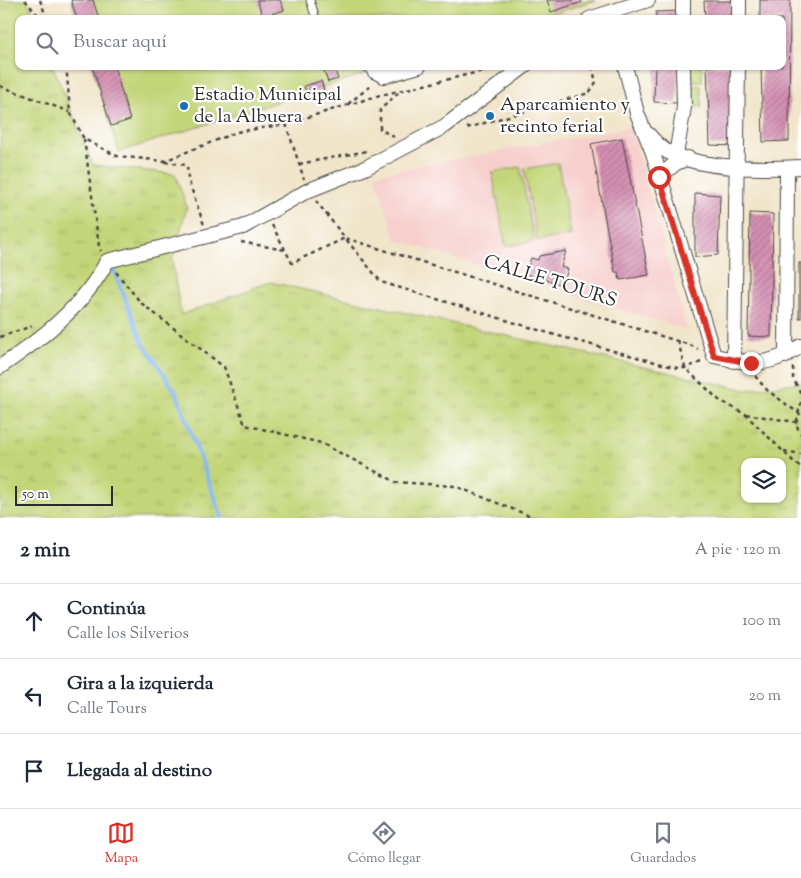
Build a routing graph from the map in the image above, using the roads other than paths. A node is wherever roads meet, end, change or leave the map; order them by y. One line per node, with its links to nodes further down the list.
1 (310, 0): 6 (lane)
2 (648, 0): 5 (street)
3 (683, 0): 8 (street)
4 (739, 0): 9 (street)
5 (613, 10): 7 (street)
6 (315, 15)
7 (600, 15)
8 (683, 15)
9 (739, 15)
10 (520, 70): 22 (street)
11 (626, 70): 14 (street)
12 (684, 70): 15 (street)
13 (738, 70): 16 (street)
14 (657, 150): 15 (street); 19 (street)
15 (682, 157): 16 (street); 19 (street)
16 (737, 167): 18 (street); 21 (street)
17 (801, 167): 18 (street)
18 (787, 168): 20 (street)
19 (659, 177): 21 (street)
20 (793, 351): 21 (street)
21 (738, 361)
22 (0, 367)

